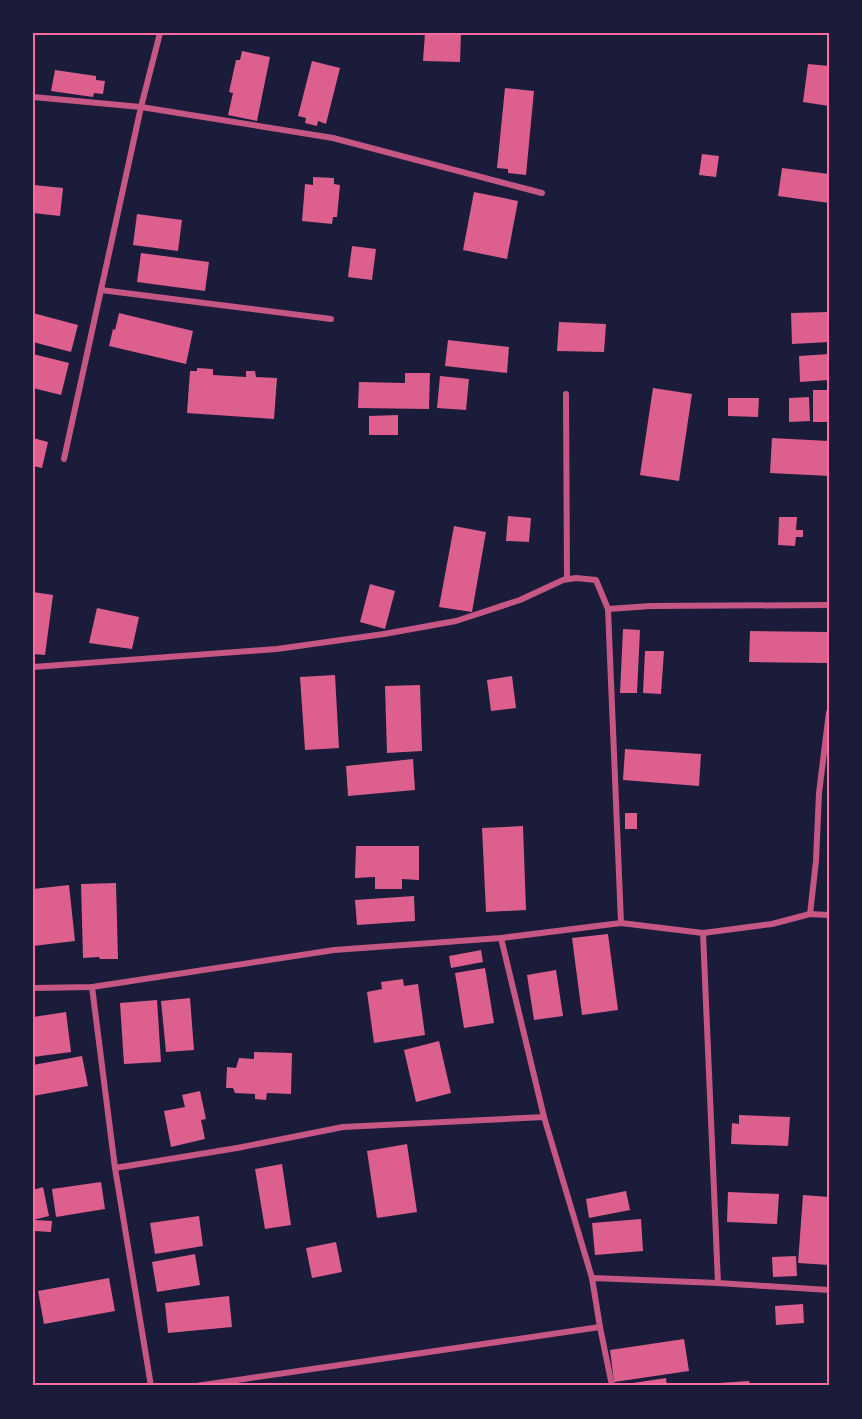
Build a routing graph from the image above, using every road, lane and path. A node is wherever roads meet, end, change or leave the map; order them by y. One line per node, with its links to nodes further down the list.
1 (160, 33): 3 (street)
2 (33, 97): 3 (street)
3 (141, 107): 4 (street); 5 (street)
4 (542, 193)
5 (101, 290): 6 (street); 8 (street)
6 (331, 319)
7 (567, 394): 9 (street)
8 (64, 459)
9 (567, 579): 11 (street); 12 (street)
10 (829, 605): 11 (street)
11 (608, 609): 16 (street)
12 (33, 667)
13 (829, 712): 14 (street)
14 (810, 914): 15 (street); 17 (street)
15 (829, 915)
16 (621, 923): 17 (street); 18 (street)
17 (704, 933): 24 (street)
18 (501, 938): 19 (street); 21 (street)
19 (92, 987): 20 (street); 22 (street)
20 (33, 988)
21 (544, 1117): 22 (street); 23 (street)
22 (115, 1168): 27 (street)
23 (592, 1278): 24 (street); 26 (street)
24 (718, 1283): 25 (street)
25 (829, 1290)
26 (600, 1327): 28 (street); 29 (street)
27 (151, 1386)
28 (195, 1386)
29 (612, 1386)

